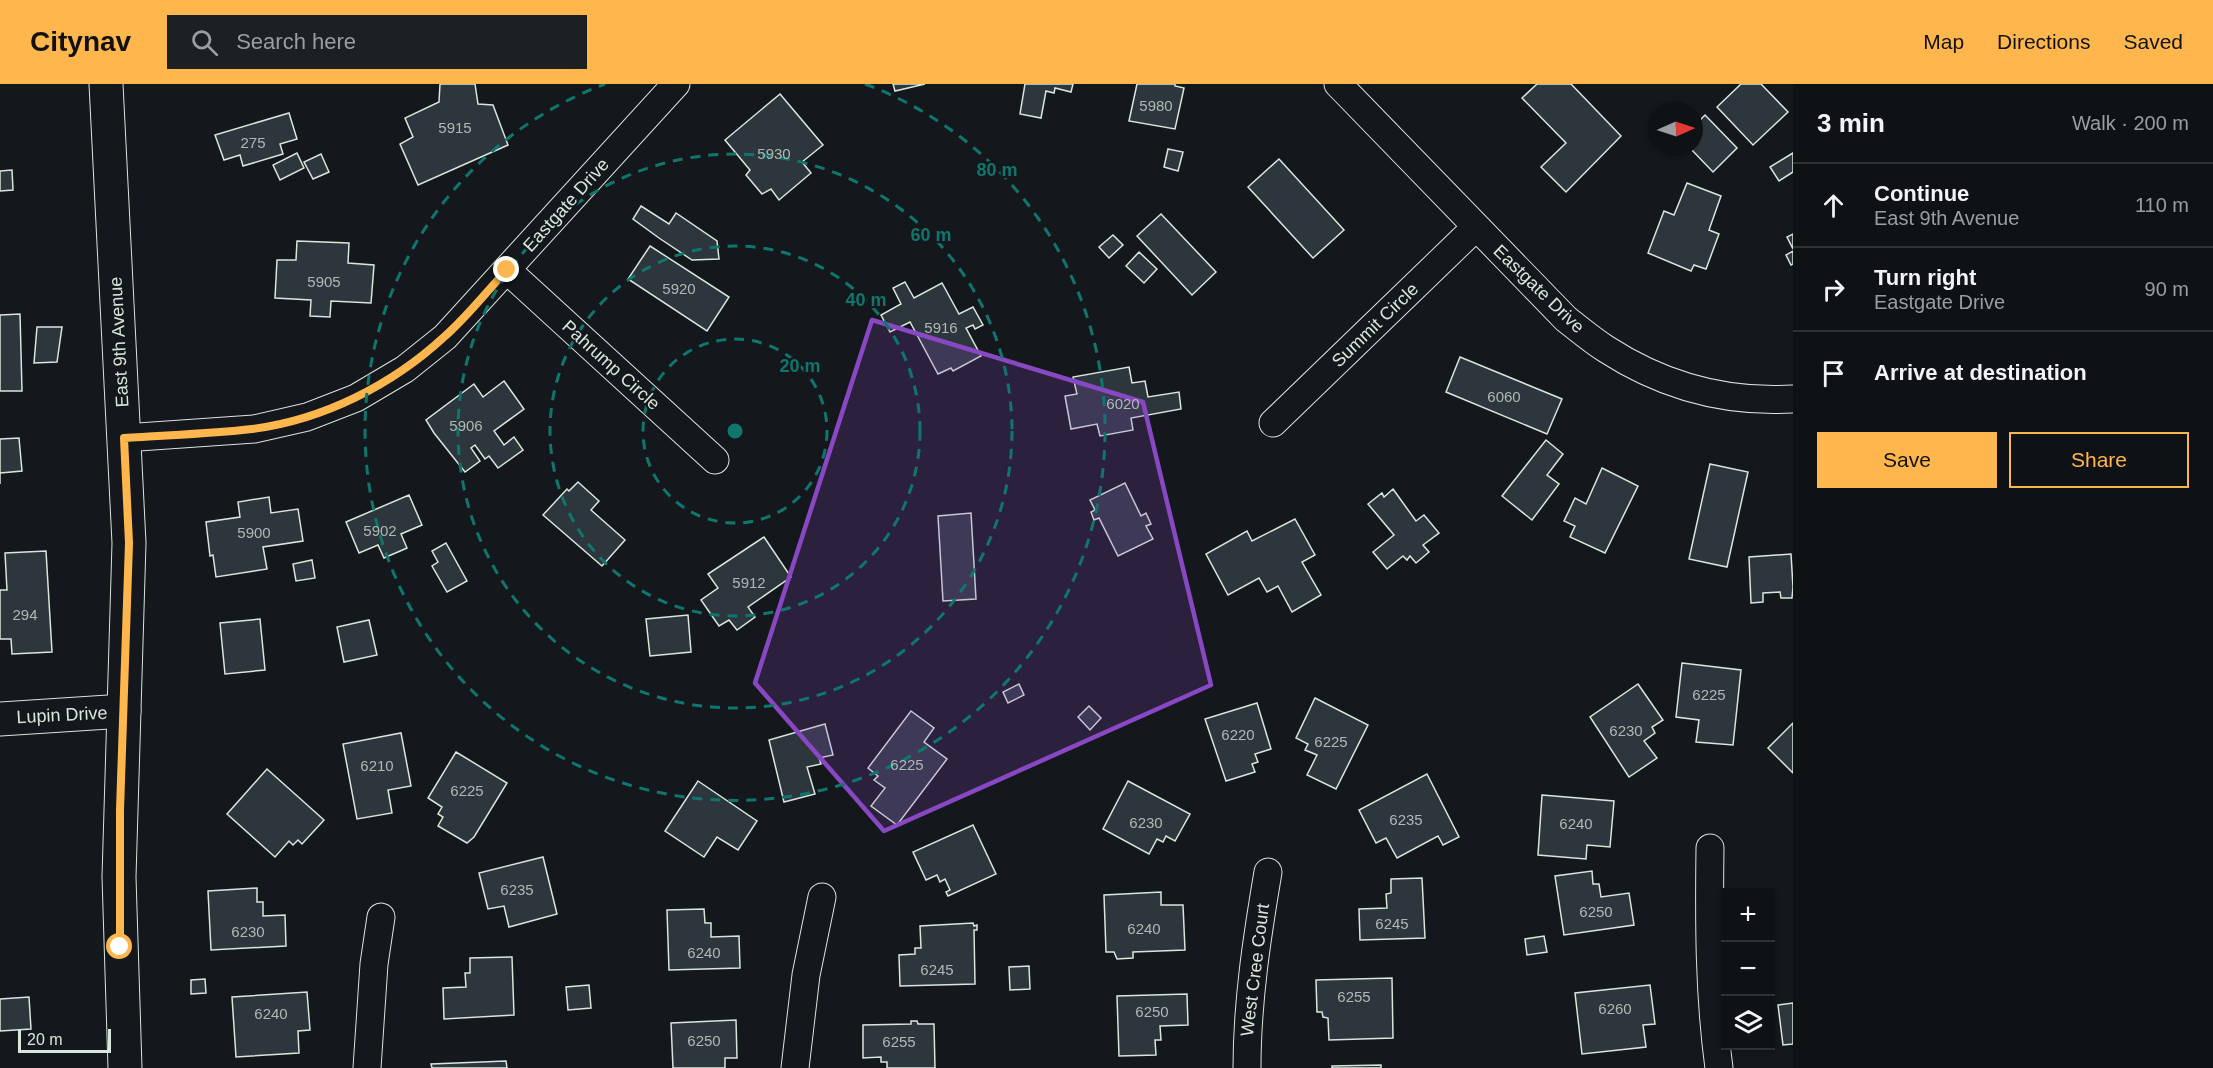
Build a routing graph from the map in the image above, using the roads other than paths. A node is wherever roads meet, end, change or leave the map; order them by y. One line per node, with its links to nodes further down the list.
1 (106, 84): 8 (street, East 9th Avenue)
2 (676, 84): 5 (street, Eastgate Drive)
3 (1338, 84): 4 (street, Eastgate Drive)
4 (1476, 227): 6 (street, Eastgate Drive); 7 (street, Summit Circle)
5 (507, 270): 8 (street, Eastgate Drive); 9 (street, Pahrump Circle)
6 (1793, 399)
7 (1273, 423)
8 (124, 438): 10 (street, East 9th Avenue)
9 (715, 460)
10 (124, 711): 11 (street, Lupin Drive); 16 (street, East 9th Avenue)
11 (0, 718)
12 (1710, 849): 20 (street)
13 (1268, 872): 19 (street, West Cree Court)
14 (822, 897): 18 (street)
15 (381, 917): 17 (street)
16 (125, 1068)
17 (367, 1068)
18 (795, 1068)
19 (1247, 1068)
20 (1719, 1068)

